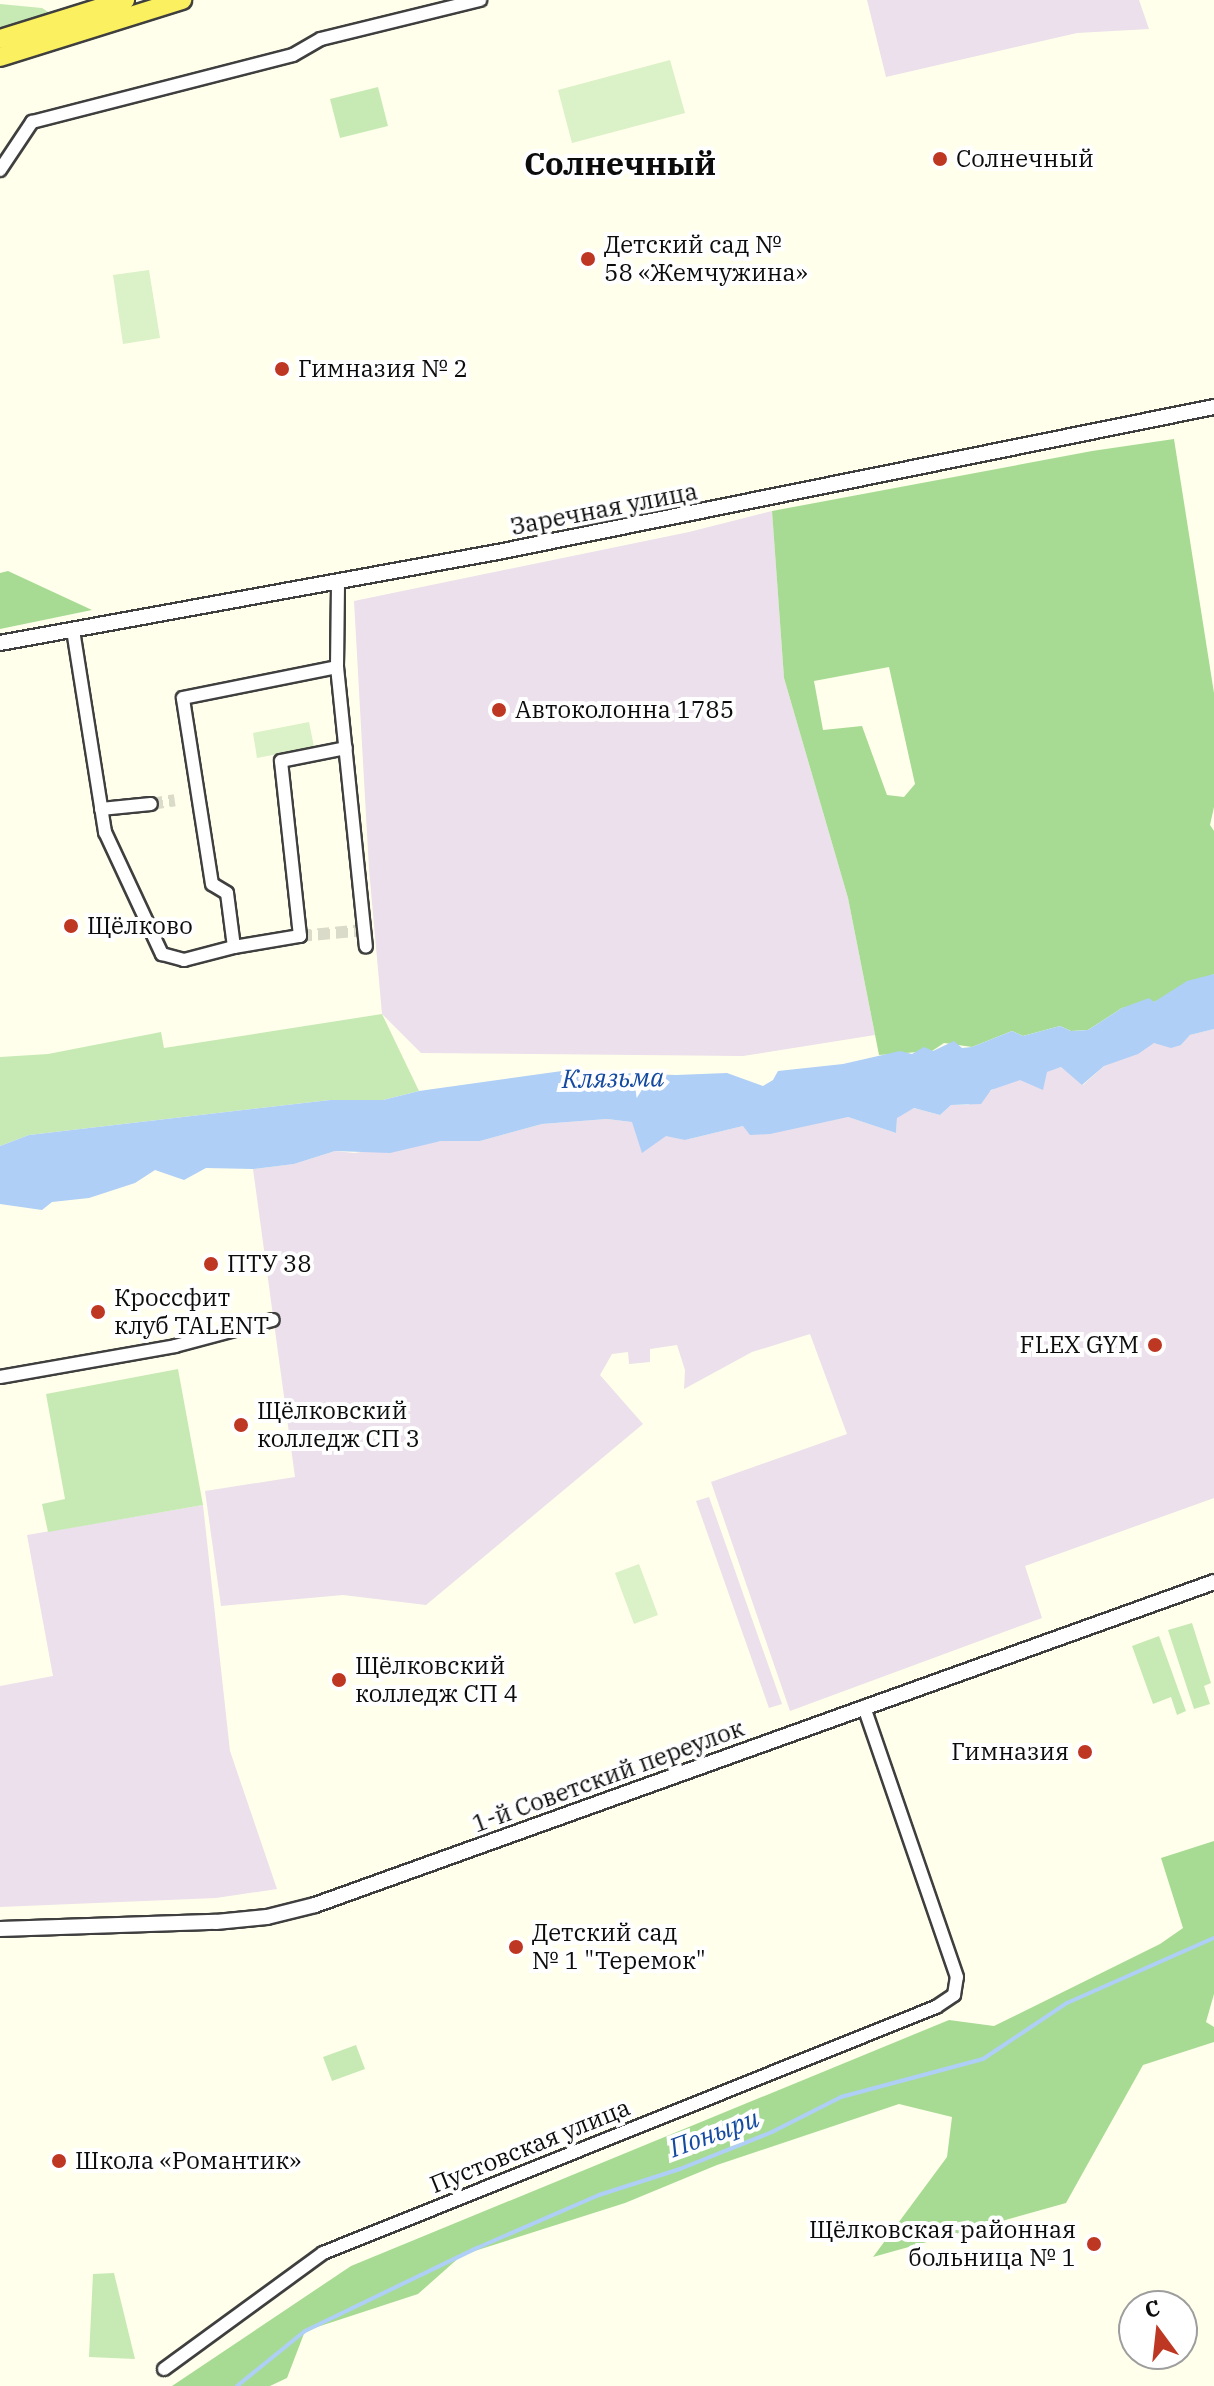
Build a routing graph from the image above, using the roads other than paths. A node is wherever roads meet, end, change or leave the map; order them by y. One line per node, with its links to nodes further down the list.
1 (125, 0): 4 (main road)
2 (182, 0): 5 (main road)
3 (480, 0): 6 (street)
4 (0, 39)
5 (0, 57)
6 (0, 170)
7 (1214, 407): 8 (street, Заречная улица)
8 (338, 582): 9 (street, Заречная улица); 11 (street)
9 (73, 630): 10 (street, Заречная улица); 14 (street)
10 (0, 643)
11 (337, 667): 12 (street); 16 (street)
12 (346, 748): 15 (street); 16 (street)
13 (151, 804): 14 (street)
14 (101, 809): 16 (street)
15 (366, 946)
16 (234, 947)
17 (273, 1320): 18 (street)
18 (0, 1377)
19 (1214, 1582): 20 (street, 1-й Советский переулок)
20 (864, 1707): 21 (street, 1-й Советский переулок); 22 (street, Пустовская улица)
21 (0, 1929)
22 (164, 2369)

